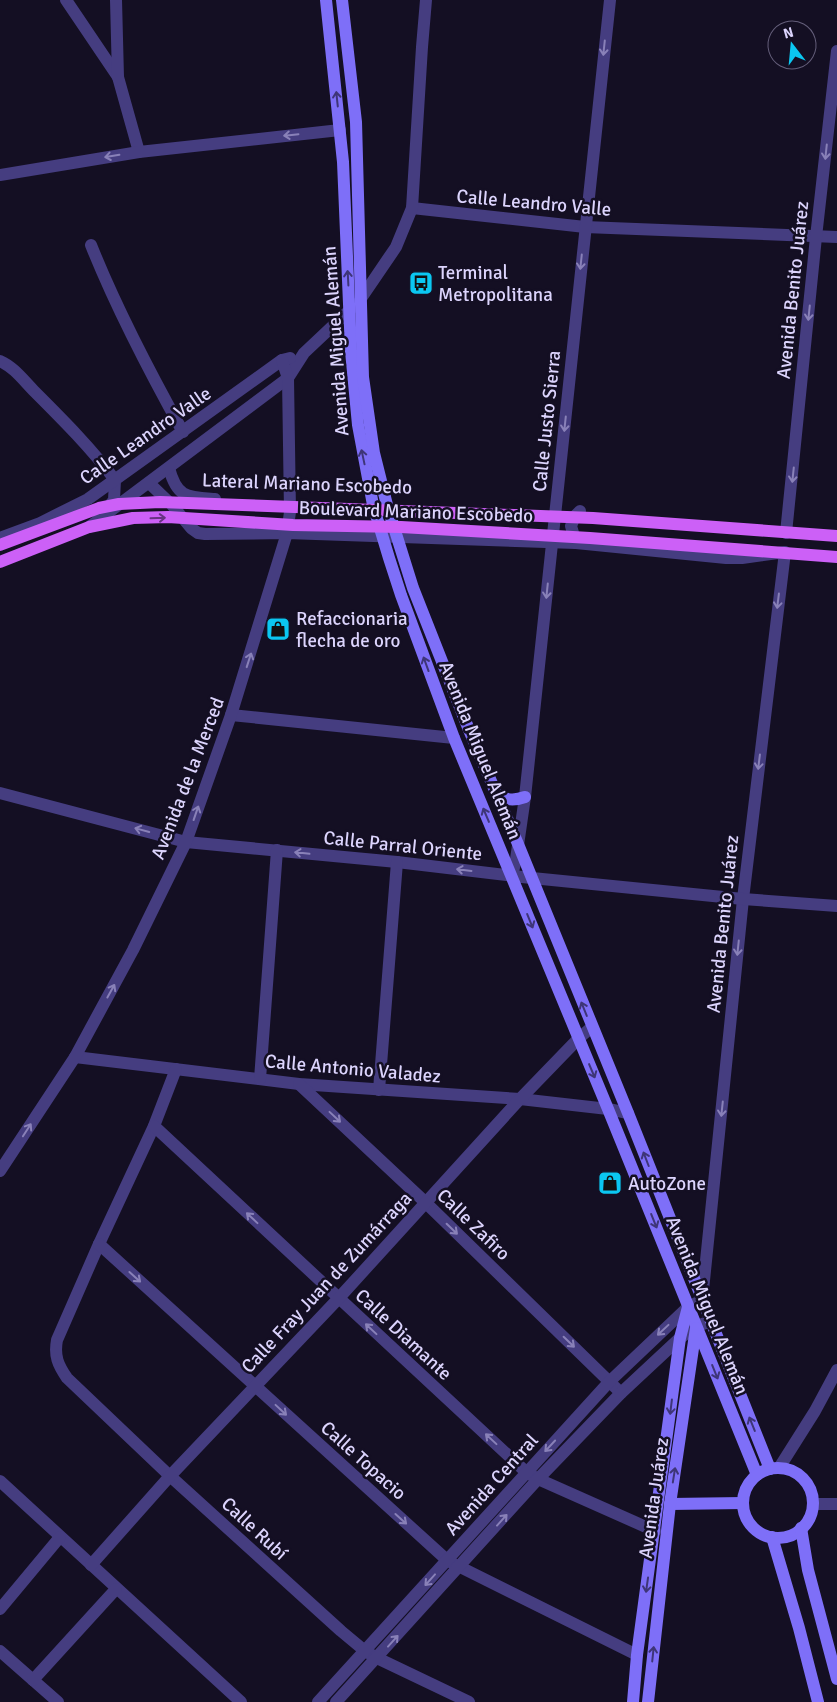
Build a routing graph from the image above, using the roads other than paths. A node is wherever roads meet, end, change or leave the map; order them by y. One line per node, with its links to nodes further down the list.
1 (66, 0): 8 (street)
2 (116, 0): 8 (street)
3 (326, 0): 9 (main road, Avenida Miguel Alemán, one-way to 3)
4 (342, 0): 17 (main road, Avenida Miguel Alemán)
5 (426, 0): 12 (street)
6 (610, 0): 13 (street, Calle Justo Sierra, one-way to 13)
7 (837, 51): 14 (street, Avenida Benito Juárez, one-way to 14)
8 (118, 77): 10 (street)
9 (340, 130): 10 (street, one-way to 10); 18 (main road, Avenida Miguel Alemán, one-way to 9)
10 (139, 152): 11 (street, one-way to 11)
11 (0, 175)
12 (412, 208): 13 (street, Calle Leandro Valle); 17 (street, Calle Leandro Valle)
13 (585, 227): 14 (street, Calle Leandro Valle); 31 (street, Calle Justo Sierra, one-way to 31)
14 (816, 236): 15 (street, Calle Leandro Valle); 35 (street, Avenida Benito Juárez, one-way to 35)
15 (837, 237)
16 (91, 245): 23 (street)
17 (362, 297): 18 (street, Calle Leandro Valle); 29 (main road, Avenida Miguel Alemán)
18 (350, 309): 19 (street, Calle Leandro Valle); 28 (main road, Avenida Miguel Alemán, one-way to 18)
19 (304, 353): 20 (street, Calle Leandro Valle); 22 (street, Calle Leandro Valle)
20 (282, 360): 22 (street, Avenida de la Merced); 23 (street, Calle Leandro Valle)
21 (0, 361): 25 (street)
22 (288, 378): 24 (street, Calle Leandro Valle); 27 (street, Avenida de la Merced)
23 (182, 432): 25 (street, Calle Leandro Valle)
24 (169, 468): 26 (street, Calle Leandro Valle); 27 (street, Lateral Mariano Escobedo)
25 (115, 480): 32 (street); 39 (street, Calle Leandro Valle)
26 (150, 483): 32 (street, Calle Leandro Valle); 34 (street)
27 (291, 503): 28 (street, Lateral Mariano Escobedo); 34 (street, Avenida de la Merced)
28 (374, 505): 29 (street, Lateral Mariano Escobedo); 37 (main road, Avenida Miguel Alemán)
29 (387, 505): 31 (street, Lateral Mariano Escobedo); 38 (main road, Avenida Miguel Alemán)
30 (580, 511): 31 (street, Lateral Mariano Escobedo); 33 (street, Lateral Mariano Escobedo); 41 (street)
31 (556, 512): 40 (street, Calle Justo Sierra)
32 (89, 527): 43 (main road, Boulevard Mariano Escobedo, one-way to 43); 45 (main road, Boulevard Mariano Escobedo)
33 (767, 532): 35 (main road, Boulevard Mariano Escobedo); 42 (main road, Boulevard Mariano Escobedo)
34 (287, 533): 37 (street); 46 (street, Avenida de la Merced, one-way to 34)
35 (786, 533): 36 (main road, Boulevard Mariano Escobedo)
36 (837, 536)
37 (383, 537): 38 (street); 47 (main road, Avenida Miguel Alemán, one-way to 37)
38 (397, 537): 40 (street); 49 (main road, Avenida Miguel Alemán)
39 (0, 538)
40 (552, 543): 41 (street); 50 (street, Calle Justo Sierra, one-way to 50)
41 (576, 543): 43 (street)
42 (0, 545)
43 (785, 552): 44 (main road, Boulevard Mariano Escobedo); 57 (street, Avenida Benito Juárez, one-way to 57)
44 (837, 557)
45 (0, 562)
46 (231, 715): 47 (street); 51 (street, Avenida de la Merced, one-way to 46)
47 (454, 738): 55 (main road, Avenida Miguel Alemán, one-way to 47)
48 (0, 793): 51 (street, Calle Parral Oriente, one-way to 48)
49 (496, 795): 50 (main road); 52 (main road, Avenida Miguel Alemán)
50 (525, 796): 52 (street, Calle Justo Sierra)
51 (186, 842): 53 (street, Calle Parral Oriente); 61 (street, Avenida de la Merced, one-way to 51)
52 (518, 844): 55 (street, Calle Justo Sierra); 56 (main road, Avenida Miguel Alemán)
53 (277, 850): 54 (street, Calle Parral Oriente, one-way to 53); 63 (street)
54 (397, 862): 55 (street, Calle Parral Oriente, one-way to 54); 65 (street)
55 (512, 876): 56 (street, Calle Parral Oriente); 60 (main road, Avenida Miguel Alemán, one-way to 60)
56 (531, 878): 57 (street, Calle Parral Oriente); 59 (main road, Avenida Miguel Alemán, one-way to 56)
57 (743, 899): 58 (street, Calle Parral Oriente); 74 (street, Avenida Benito Juárez, one-way to 74)
58 (837, 906)
59 (592, 1027): 60 (street, Calle Fray Juan de Zumárraga); 68 (main road, Avenida Miguel Alemán)
60 (579, 1038): 66 (street, Calle Fray Juan de Zumárraga); 67 (main road, Avenida Miguel Alemán, one-way to 67)
61 (75, 1057): 62 (street, Calle Antonio Valadez); 70 (street, Avenida de la Merced, one-way to 61)
62 (176, 1069): 63 (street, Calle Antonio Valadez); 69 (street)
63 (260, 1079): 64 (street, Calle Antonio Valadez)
64 (299, 1084): 65 (street, Calle Antonio Valadez); 71 (street, Calle Zafiro, one-way to 71)
65 (379, 1090): 66 (street, Calle Antonio Valadez)
66 (520, 1099): 67 (street, Calle Antonio Valadez); 71 (street, Calle Fray Juan de Zumárraga)
67 (608, 1108): 68 (street, Calle Antonio Valadez); 75 (main road, Avenida Miguel Alemán, one-way to 75)
68 (628, 1113): 74 (main road, Avenida Miguel Alemán, one-way to 68)
69 (154, 1126): 72 (street); 73 (street, Calle Diamante, one-way to 69)
70 (0, 1171)
71 (425, 1202): 73 (street, Calle Fray Juan de Zumárraga); 80 (street, Calle Zafiro, one-way to 80)
72 (98, 1244): 81 (street, Calle Topacio, one-way to 81); 86 (street, Calle Rubí)
73 (338, 1298): 81 (street, Calle Fray Juan de Zumárraga); 84 (street, Calle Diamante, one-way to 73)
74 (702, 1300): 75 (street, Avenida Central); 76 (main road, Avenida Miguel Alemán); 77 (main road, Avenida Juárez)
75 (688, 1307): 77 (main road, Avenida Miguel Alemán); 78 (main road, Avenida Juárez); 80 (street, Avenida Central, one-way to 80)
76 (711, 1321): 77 (street, Avenida Central); 83 (main road, Avenida Miguel Alemán, one-way to 76)
77 (697, 1326): 78 (street, Avenida Central); 85 (main road, Avenida Miguel Alemán, one-way to 85); 90 (main road, Avenida Juárez, one-way to 77)
78 (680, 1338): 82 (street, Avenida Central); 94 (main road, Avenida Juárez, one-way to 94)
79 (837, 1370): 83 (street)
80 (609, 1382): 82 (street, Calle Zafiro); 84 (street, Avenida Central, one-way to 84)
81 (255, 1386): 86 (street, Calle Fray Juan de Zumárraga); 97 (street, Calle Topacio, one-way to 97)
82 (621, 1393): 87 (street, Avenida Central)
83 (775, 1468): 85 (main road); 91 (main road)
84 (526, 1472): 87 (street, Calle Diamante); 97 (street, Avenida Central)
85 (756, 1475): 89 (main road)
86 (170, 1476): 98 (street, Calle Fray Juan de Zumárraga); 102 (street, Calle Rubí)
87 (538, 1479): 94 (street, Calle Diamante); 99 (street, Avenida Central, one-way to 87)
88 (0, 1482): 95 (street)
89 (743, 1503): 90 (main road); 96 (main road)
90 (670, 1504): 114 (main road, Avenida Juárez, one-way to 90)
91 (812, 1504): 92 (street); 93 (main road)
92 (837, 1504)
93 (801, 1528): 96 (main road); 106 (main road)
94 (655, 1531): 104 (main road, Avenida Juárez, one-way to 104)
95 (60, 1537): 98 (street); 101 (street)
96 (772, 1537): 115 (main road)
97 (448, 1561): 99 (street, Calle Topacio); 102 (street, Avenida Central, one-way to 102)
98 (91, 1565): 100 (street)
99 (459, 1568): 104 (street, Calle Topacio); 105 (street, Avenida Central, one-way to 99)
100 (116, 1589): 107 (street); 109 (street)
101 (0, 1609)
102 (365, 1651): 105 (street, Calle Rubí); 110 (street, Avenida Central)
103 (1, 1653): 107 (street)
104 (638, 1655): 113 (main road, Avenida Juárez)
105 (377, 1658): 111 (street, Avenida Central); 112 (street, Calle Rubí)
106 (837, 1679)
107 (33, 1680): 108 (street)
108 (58, 1702)
109 (241, 1702)
110 (318, 1702)
111 (336, 1702)
112 (469, 1702)
113 (633, 1702)
114 (648, 1702)
115 (818, 1702)

